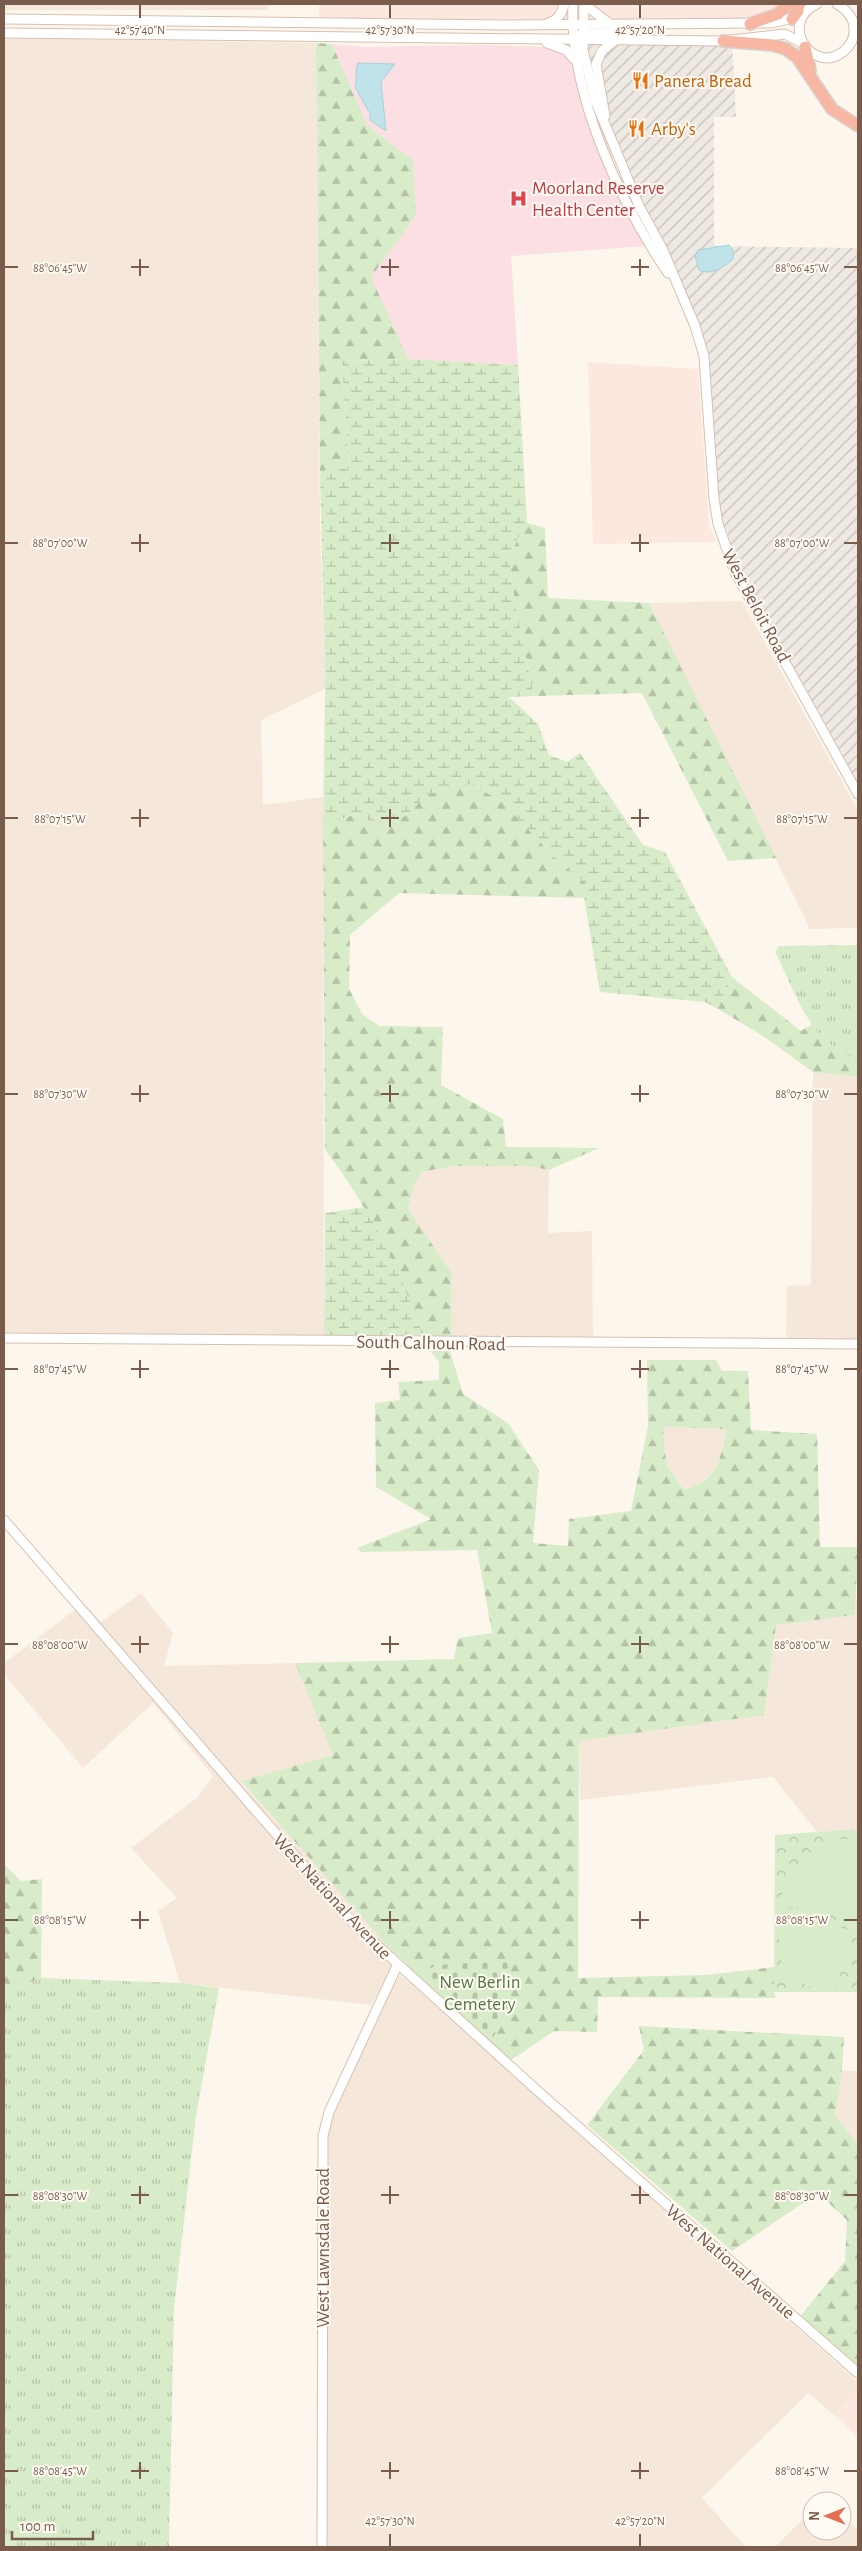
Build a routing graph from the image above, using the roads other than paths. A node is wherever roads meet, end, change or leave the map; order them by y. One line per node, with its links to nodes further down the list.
1 (564, 4): 14 (main road)
2 (573, 4): 15 (main road, West Beloit Road)
3 (584, 4): 11 (main road); 17 (main road, West Beloit Road)
4 (789, 4): 13 (highway)
5 (817, 4): 7 (main road)
6 (837, 4): 8 (main road)
7 (801, 11): 13 (main road); 23 (main road)
8 (854, 18): 24 (main road)
9 (4, 19): 10 (main road)
10 (160, 21): 14 (main road); 18 (main road)
11 (610, 24): 12 (main road); 17 (main road)
12 (635, 24): 13 (main road); 17 (main road)
13 (750, 24)
14 (543, 25): 15 (main road)
15 (573, 25): 17 (main road, West Beloit Road); 17 (main road)
16 (4, 33): 18 (main road)
17 (580, 35): 19 (main road); 20 (main road); 25 (main road, West Beloit Road); 28 (main road, West Beloit Road)
18 (160, 36): 19 (main road)
19 (542, 40): 25 (main road)
20 (614, 41): 21 (main road); 28 (main road)
21 (723, 41): 23 (main road); 26 (highway)
22 (858, 44): 24 (main road)
23 (804, 45): 24 (main road); 26 (highway)
24 (848, 48)
25 (576, 61): 29 (main road, West Beloit Road)
26 (814, 84): 27 (highway)
27 (858, 126)
28 (607, 134): 29 (main road, West Beloit Road)
29 (677, 286): 30 (main road, West Beloit Road)
30 (858, 794)
31 (4, 1338): 32 (main road, South Calhoun Road)
32 (858, 1344)
33 (4, 1520): 34 (main road, West National Avenue)
34 (397, 1966): 35 (main road, West National Avenue); 36 (main road, West Lawnsdale Road)
35 (858, 2373)
36 (322, 2547)

